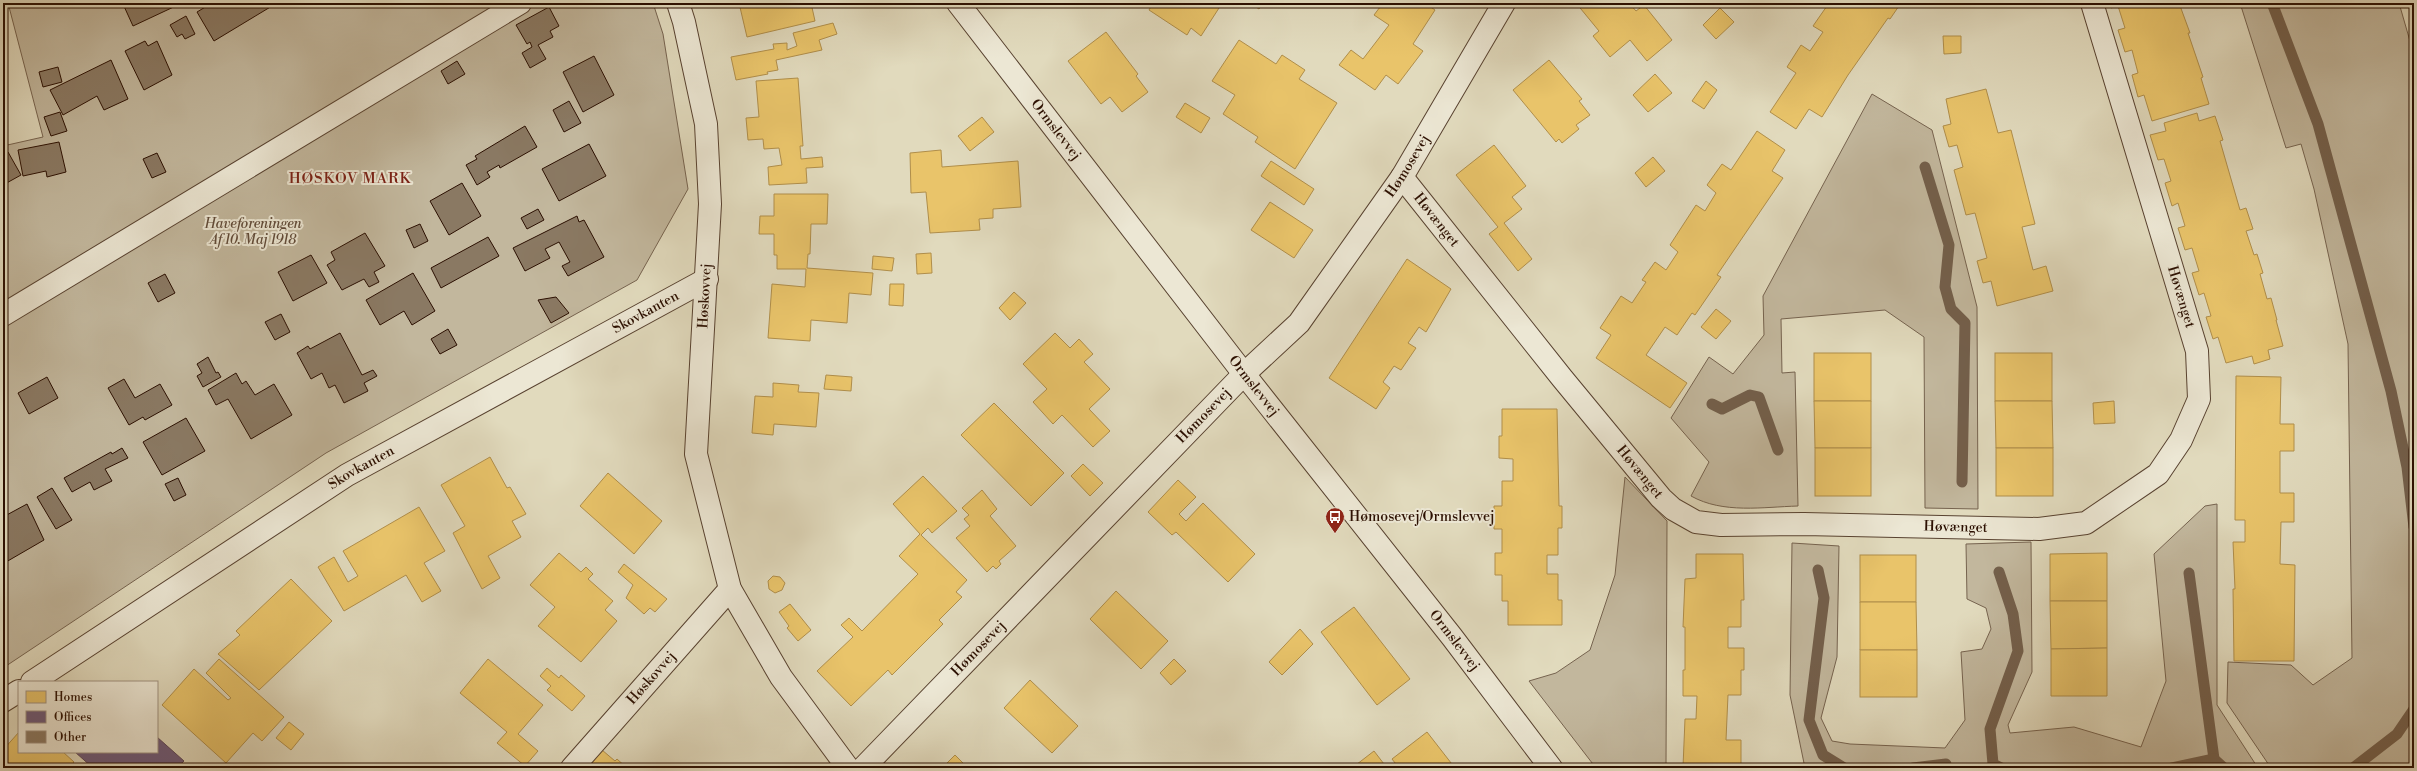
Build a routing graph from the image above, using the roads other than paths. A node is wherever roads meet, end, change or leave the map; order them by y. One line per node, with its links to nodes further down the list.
1 (520, 3): 8 (street)
2 (678, 3): 7 (street, Høskovvej)
3 (958, 3): 9 (street, Ormslevvej)
4 (1504, 3): 6 (street, Hømosevej)
5 (2092, 3): 6 (street, Høvænget)
6 (1402, 177): 9 (street, Hømosevej)
7 (707, 279): 10 (street, Høskovvej); 11 (street, Skovkanten)
8 (3, 316)
9 (1244, 374): 16 (street, Hømosevej); 17 (street, Ormslevvej)
10 (730, 589): 14 (street, Høskovvej); 15 (street, Høskovvej)
11 (34, 681)
12 (18, 692): 13 (street)
13 (3, 701)
14 (572, 768)
15 (848, 768)
16 (863, 768)
17 (1551, 768)

